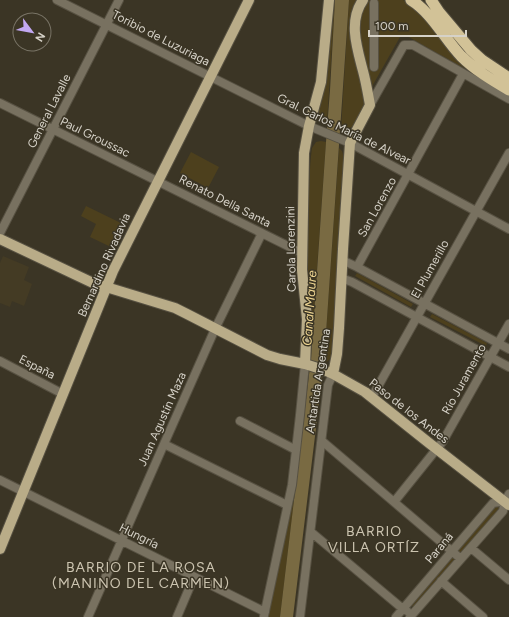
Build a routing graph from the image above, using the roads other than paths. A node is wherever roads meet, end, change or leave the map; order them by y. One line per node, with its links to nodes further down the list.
1 (57, 0): 9 (street, Toribio de Luzuriaga)
2 (120, 0): 9 (street, General Lavalle)
3 (249, 0): 12 (main road, Bernardino Rivadavia)
4 (329, 0): 18 (main road, Carola Lorenzini)
5 (363, 0): 17 (main road)
6 (411, 0): 14 (highway)
7 (430, 0): 13 (highway)
8 (374, 3): 10 (street)
9 (107, 25): 12 (street, Toribio de Luzuriaga); 19 (street, General Lavalle)
10 (374, 67)
11 (463, 74): 15 (street); 17 (street, Antartida Argentina); 22 (street, San Lorenzo)
12 (210, 77): 18 (street, Gral. Carlos María de Alvear); 23 (main road, Bernardino Rivadavia)
13 (509, 78)
14 (509, 90)
15 (509, 99)
16 (0, 103): 19 (street, Paul Groussac)
17 (370, 105): 20 (main road, Antartida Argentina)
18 (309, 126): 20 (street, Gral. Carlos María de Alvear); 29 (main road, Carola Lorenzini)
19 (54, 130): 23 (street, Paul Groussac); 26 (street, General Lavalle)
20 (350, 143): 22 (street, Gral. Carlos María de Alvear); 30 (main road, Antartida Argentina)
21 (509, 153): 24 (street, El Plumerillo)
22 (408, 174): 24 (street, Gral. Carlos María de Alvear); 31 (street, San Lorenzo)
23 (158, 181): 27 (street, Renato Della Santa); 33 (main road, Bernardino Rivadavia)
24 (477, 211): 25 (street, Gral. Carlos María de Alvear); 34 (street, El Plumerillo)
25 (509, 228)
26 (0, 233)
27 (262, 233): 29 (street, Renato Della Santa); 37 (street, Juan Agustín Maza)
28 (0, 239): 33 (main road, Paso de los Andes)
29 (302, 253): 42 (main road, Carola Lorenzini)
30 (342, 260): 31 (street); 32 (main road, Antartida Argentina)
31 (357, 267): 34 (street)
32 (342, 278): 35 (street); 44 (main road, Antartida Argentina)
33 (106, 287): 37 (main road, Paso de los Andes); 45 (main road, Bernardino Rivadavia)
34 (425, 304): 35 (street, El Plumerillo); 38 (street)
35 (417, 317): 40 (street); 46 (street, El Plumerillo)
36 (509, 324): 38 (street, Río Juramento)
37 (215, 329): 42 (main road, Paso de los Andes); 49 (street, Juan Agustín Maza)
38 (498, 344): 39 (street); 40 (street, Río Juramento)
39 (509, 350)
40 (491, 357): 43 (street); 51 (street, Río Juramento)
41 (0, 362): 45 (street, España)
42 (308, 365): 44 (main road, Paso de los Andes); 50 (street, Carola Lorenzini)
43 (509, 367)
44 (328, 372): 46 (main road, Paso de los Andes); 48 (street, Antartida Argentina)
45 (63, 394): 53 (main road, Bernardino Rivadavia)
46 (372, 397): 51 (main road, Paso de los Andes)
47 (240, 421): 50 (street)
48 (322, 441): 55 (street); 57 (street, Antartida Argentina)
49 (164, 444): 56 (street); 58 (street, Juan Agustín Maza)
50 (296, 450): 56 (street, Carola Lorenzini)
51 (437, 450): 54 (main road, Paso de los Andes); 55 (street, Río Juramento)
52 (0, 480): 53 (street, Hungría)
53 (24, 492): 58 (street, Hungría); 60 (main road, Bernardino Rivadavia)
54 (508, 500): 59 (street, Paraná); 61 (street, Paraná)
55 (394, 502): 61 (street)
56 (287, 505): 67 (street, Carola Lorenzini)
57 (311, 532): 66 (street); 71 (street, Antartida Argentina)
58 (122, 541): 63 (street, Hungría); 69 (street, Juan Agustín Maza)
59 (470, 548): 62 (street, Paraná); 64 (street)
60 (0, 549)
61 (452, 551): 62 (street); 66 (street, Paraná)
62 (461, 559): 65 (street, Paraná)
63 (194, 577): 67 (street, Hungría); 70 (street)
64 (509, 580)
65 (441, 581): 68 (street, Paraná); 73 (street)
66 (402, 609): 68 (street); 72 (street, Paraná)
67 (264, 614)
68 (413, 616)
69 (88, 617)
70 (177, 617)
71 (300, 617)
72 (396, 617)
73 (483, 617)

